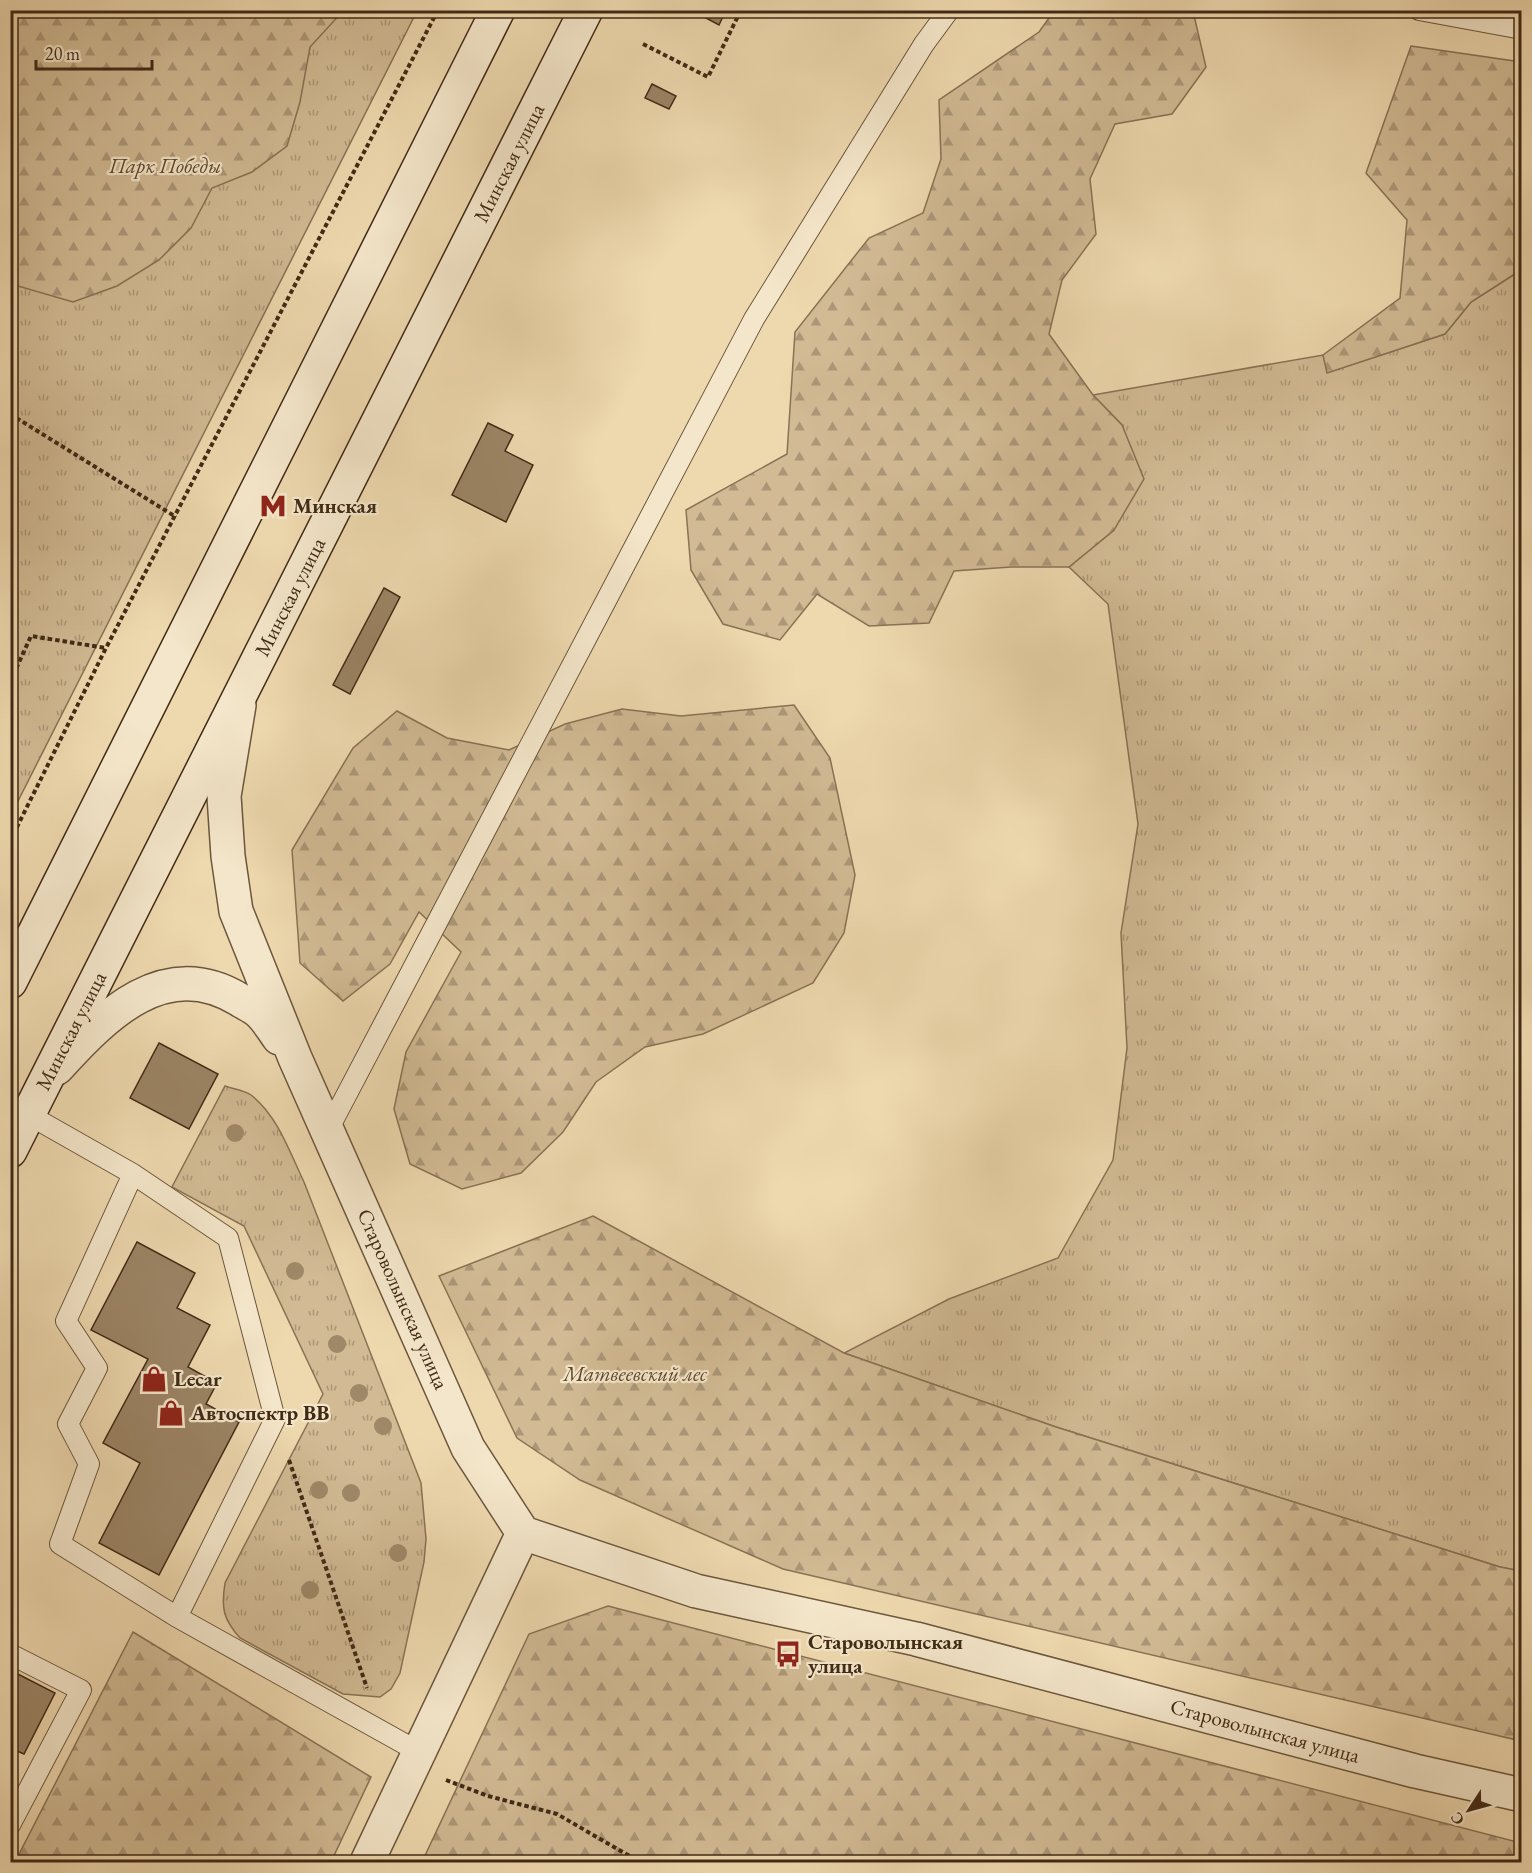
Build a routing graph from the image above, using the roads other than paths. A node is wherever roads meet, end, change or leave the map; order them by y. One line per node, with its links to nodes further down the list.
1 (498, 10): 7 (street)
2 (586, 10): 6 (street, Минская улица)
3 (949, 10): 11 (lane)
4 (1419, 10): 5 (lane)
5 (1521, 30)
6 (241, 694): 8 (street); 9 (street, Минская улица)
7 (10, 982)
8 (295, 1058): 9 (street); 11 (street, Староволынская улица)
9 (46, 1080): 10 (street, Минская улица)
10 (29, 1115): 12 (street, Минская улица); 13 (lane)
11 (328, 1130): 14 (street, Староволынская улица)
12 (10, 1151)
13 (133, 1174): 15 (lane); 15 (lane)
14 (523, 1533): 17 (street); 18 (street, Староволынская улица)
15 (177, 1617): 17 (lane)
16 (10, 1654): 19 (lane)
17 (415, 1760): 21 (street)
18 (1521, 1795)
19 (16, 1799): 20 (lane)
20 (10, 1825)
21 (367, 1863)

